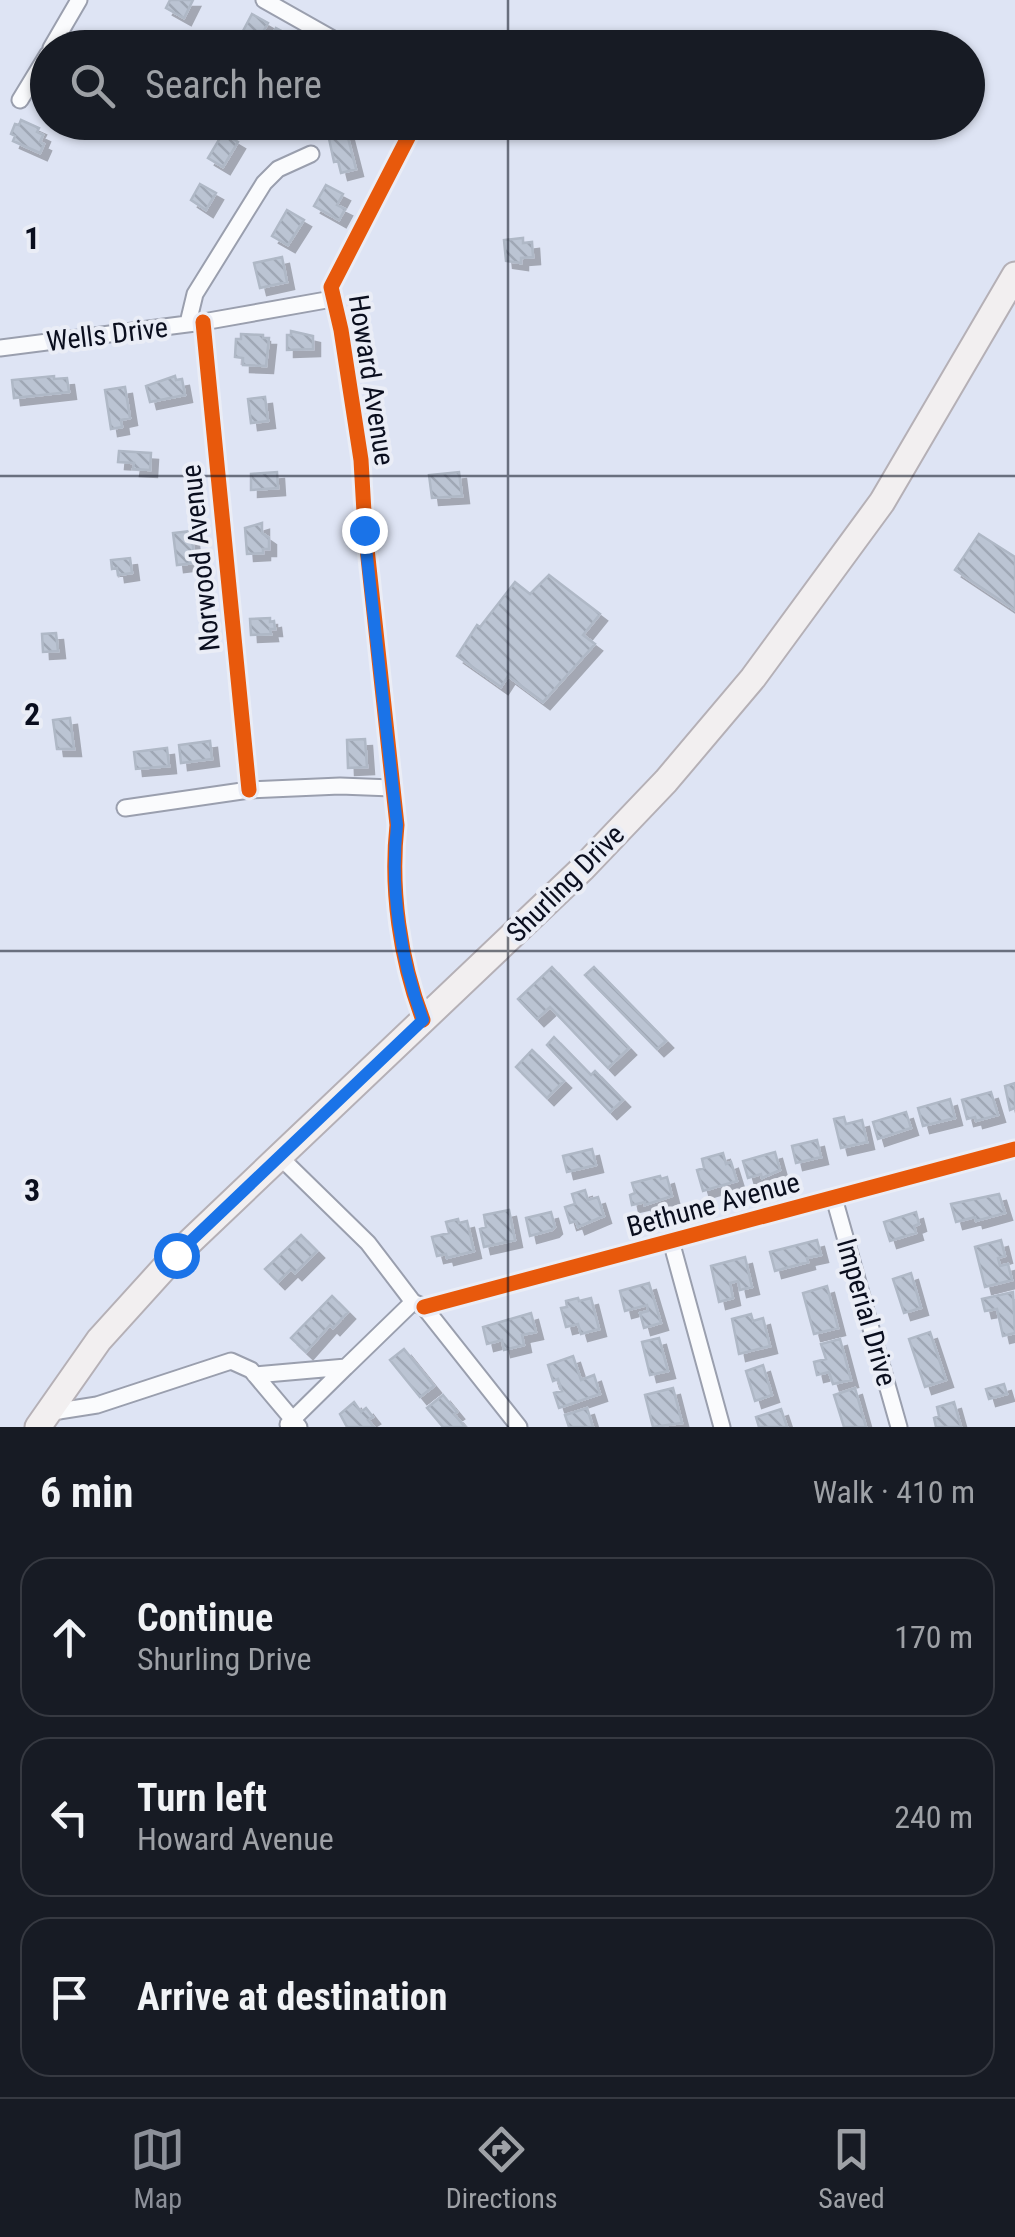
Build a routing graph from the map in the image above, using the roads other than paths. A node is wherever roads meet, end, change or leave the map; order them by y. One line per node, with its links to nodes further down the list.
1 (79, 0): 3 (street)
2 (264, 0): 4 (street)
3 (61, 30)
4 (316, 30)
5 (30, 83): 6 (street)
6 (20, 100)
7 (406, 140): 10 (street, Howard Avenue)
8 (311, 154): 11 (street)
9 (1015, 275): 16 (main road, Shurling Drive)
10 (332, 299): 11 (street, Wells Drive); 13 (street, Howard Avenue)
11 (195, 322): 12 (street, Wells Drive); 14 (street, Norwood Avenue)
12 (0, 348)
13 (392, 788): 14 (street); 16 (street, Howard Avenue)
14 (249, 790): 15 (street)
15 (124, 808)
16 (423, 1020): 18 (main road, Shurling Drive)
17 (1012, 1149): 19 (street); 20 (street, Bethune Avenue)
18 (280, 1158): 22 (street); 25 (main road, Shurling Drive)
19 (1015, 1166)
20 (834, 1198): 21 (street, Bethune Avenue); 29 (street, Imperial Drive)
21 (671, 1240): 22 (street, Bethune Avenue); 28 (street)
22 (419, 1305): 23 (street, Bethune Avenue); 27 (street)
23 (346, 1367): 24 (street); 26 (street, Bethune Avenue)
24 (255, 1375): 25 (street); 26 (street)
25 (42, 1420)
26 (293, 1424)
27 (519, 1427)
28 (722, 1427)
29 (899, 1427)

